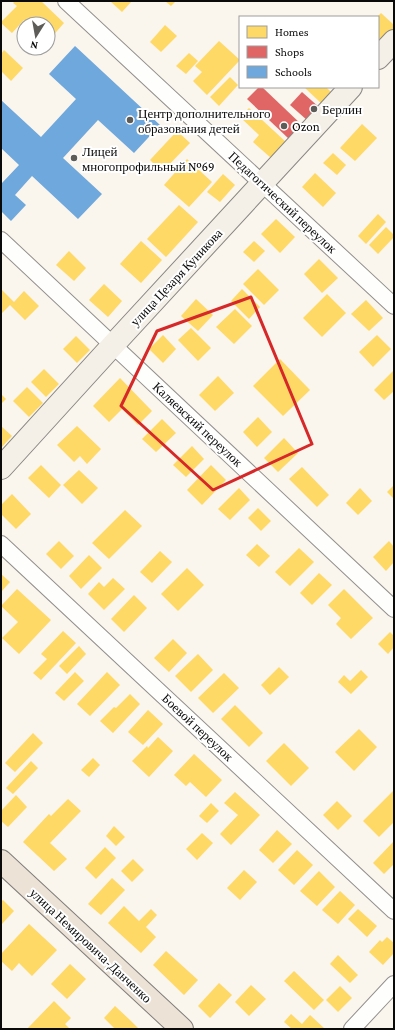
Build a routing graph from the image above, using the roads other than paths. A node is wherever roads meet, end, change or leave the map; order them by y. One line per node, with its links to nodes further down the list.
1 (66, 1): 5 (street, Педагогический переулок)
2 (394, 41): 3 (street)
3 (379, 57)
4 (350, 88): 5 (street, улица Цезаря Куникова)
5 (262, 184): 7 (street, Педагогический переулок); 8 (street, улица Цезаря Куникова)
6 (1, 240): 8 (street, Каляевский переулок)
7 (394, 306)
8 (113, 345): 9 (street, улица Цезаря Куникова); 11 (street, Каляевский переулок)
9 (1, 468)
10 (1, 544): 13 (street, Боевой переулок)
11 (394, 609)
12 (1, 861): 15 (main road, улица Немировича-Данченко)
13 (394, 911)
14 (394, 984): 16 (street)
15 (182, 1029)
16 (352, 1029)

